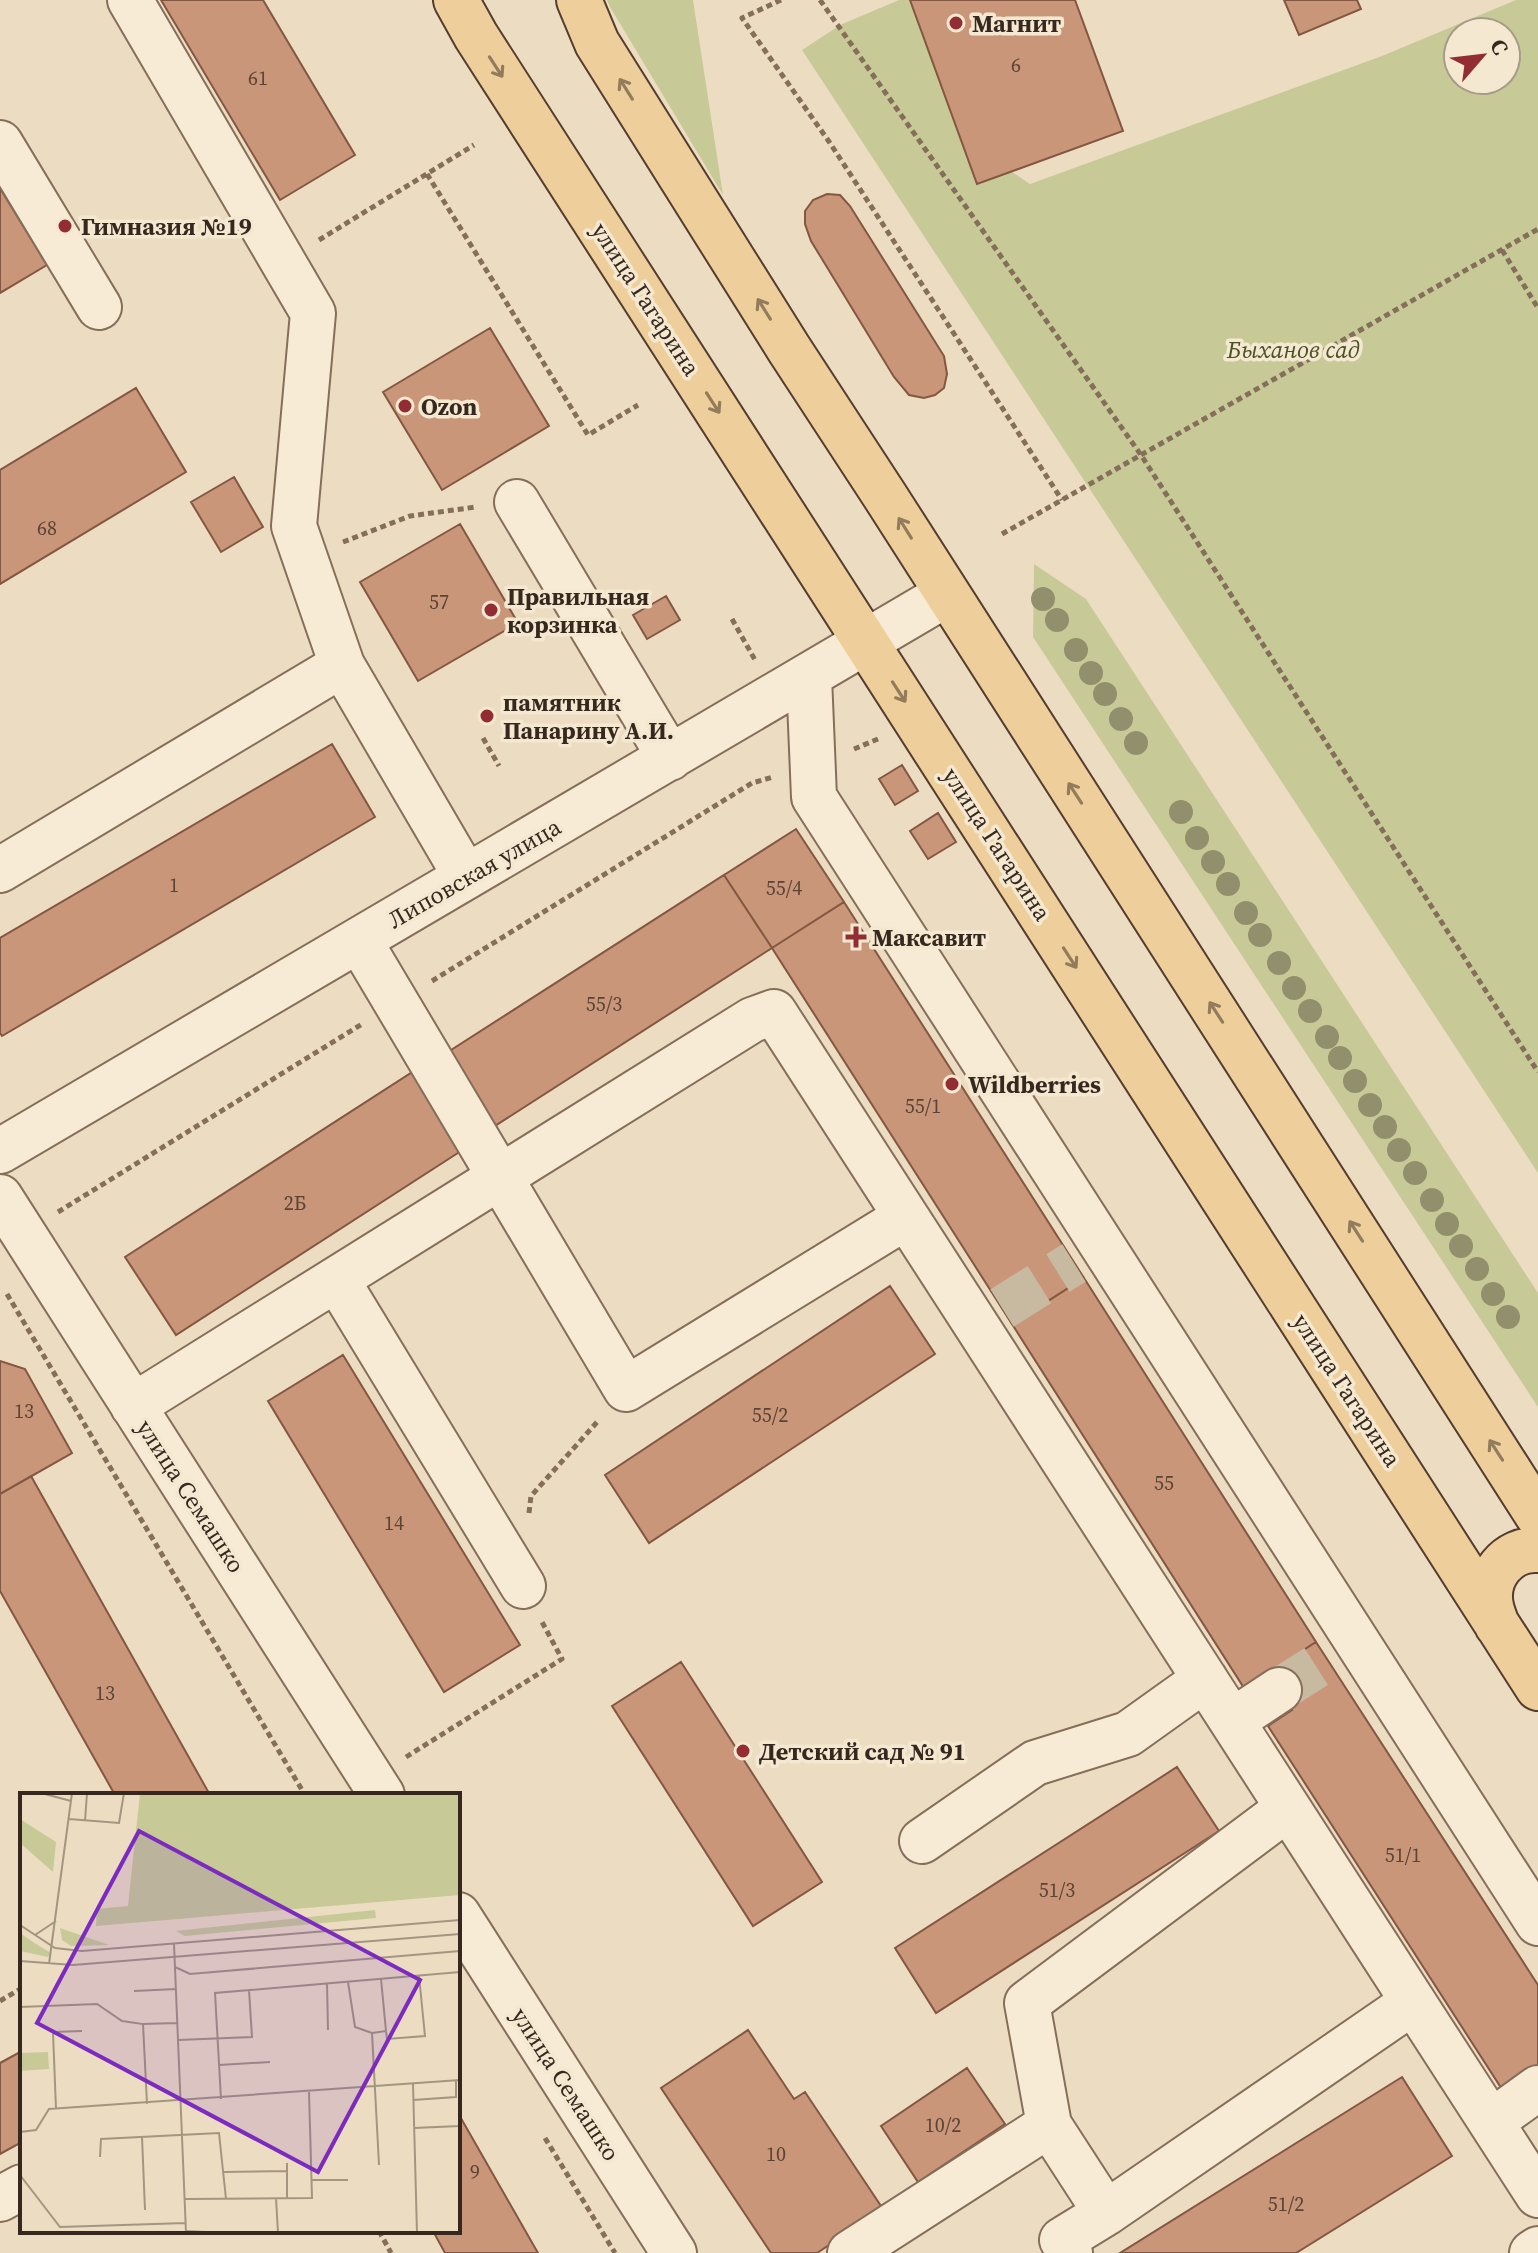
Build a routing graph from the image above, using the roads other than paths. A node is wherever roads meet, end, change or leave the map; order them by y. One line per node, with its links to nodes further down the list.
1 (130, 0): 9 (street)
2 (456, 0): 8 (main road, улица Гагарина, one-way to 8)
3 (579, 0): 7 (main road, one-way to 3)
4 (0, 143): 5 (street)
5 (99, 307)
6 (517, 502): 11 (street)
7 (947, 594): 8 (street, Липовская улица); 21 (main road, one-way to 7)
8 (866, 642): 10 (street, Липовская улица); 24 (main road, улица Гагарина, one-way to 24)
9 (342, 665): 12 (street); 13 (street)
10 (809, 677): 11 (street, Липовская улица); 32 (street)
11 (670, 758): 13 (street, Липовская улица)
12 (0, 870)
13 (466, 877): 14 (street, Липовская улица)
14 (359, 940): 15 (street, Липовская улица); 16 (street)
15 (0, 1151)
16 (501, 1178): 18 (street); 18 (street); 19 (street)
17 (0, 1197): 20 (street, улица Семашко)
18 (906, 1217): 25 (street)
19 (337, 1280): 20 (street); 23 (street)
20 (133, 1406): 29 (street, улица Семашко)
21 (1538, 1516)
22 (1538, 1550): 24 (main road)
23 (523, 1586)
24 (1498, 1626): 26 (main road, улица Гагарина)
25 (1205, 1679): 28 (street); 31 (street)
26 (1538, 1688)
27 (1279, 1690): 28 (street)
28 (1232, 1721): 30 (street)
29 (381, 1793)
30 (1288, 1808): 34 (street); 37 (street)
31 (922, 1841)
32 (1538, 1923)
33 (462, 1929): 43 (street, улица Семашко)
34 (1413, 2002): 36 (street); 41 (street)
35 (1538, 2088): 36 (street)
36 (1491, 2122): 39 (street)
37 (1049, 2125): 41 (street); 44 (street)
38 (20, 2188): 40 (street)
39 (1538, 2195)
40 (0, 2199)
41 (1106, 2213): 45 (street)
42 (1538, 2249): 46 (street)
43 (674, 2253)
44 (850, 2253)
45 (1070, 2253)
46 (1532, 2253)

